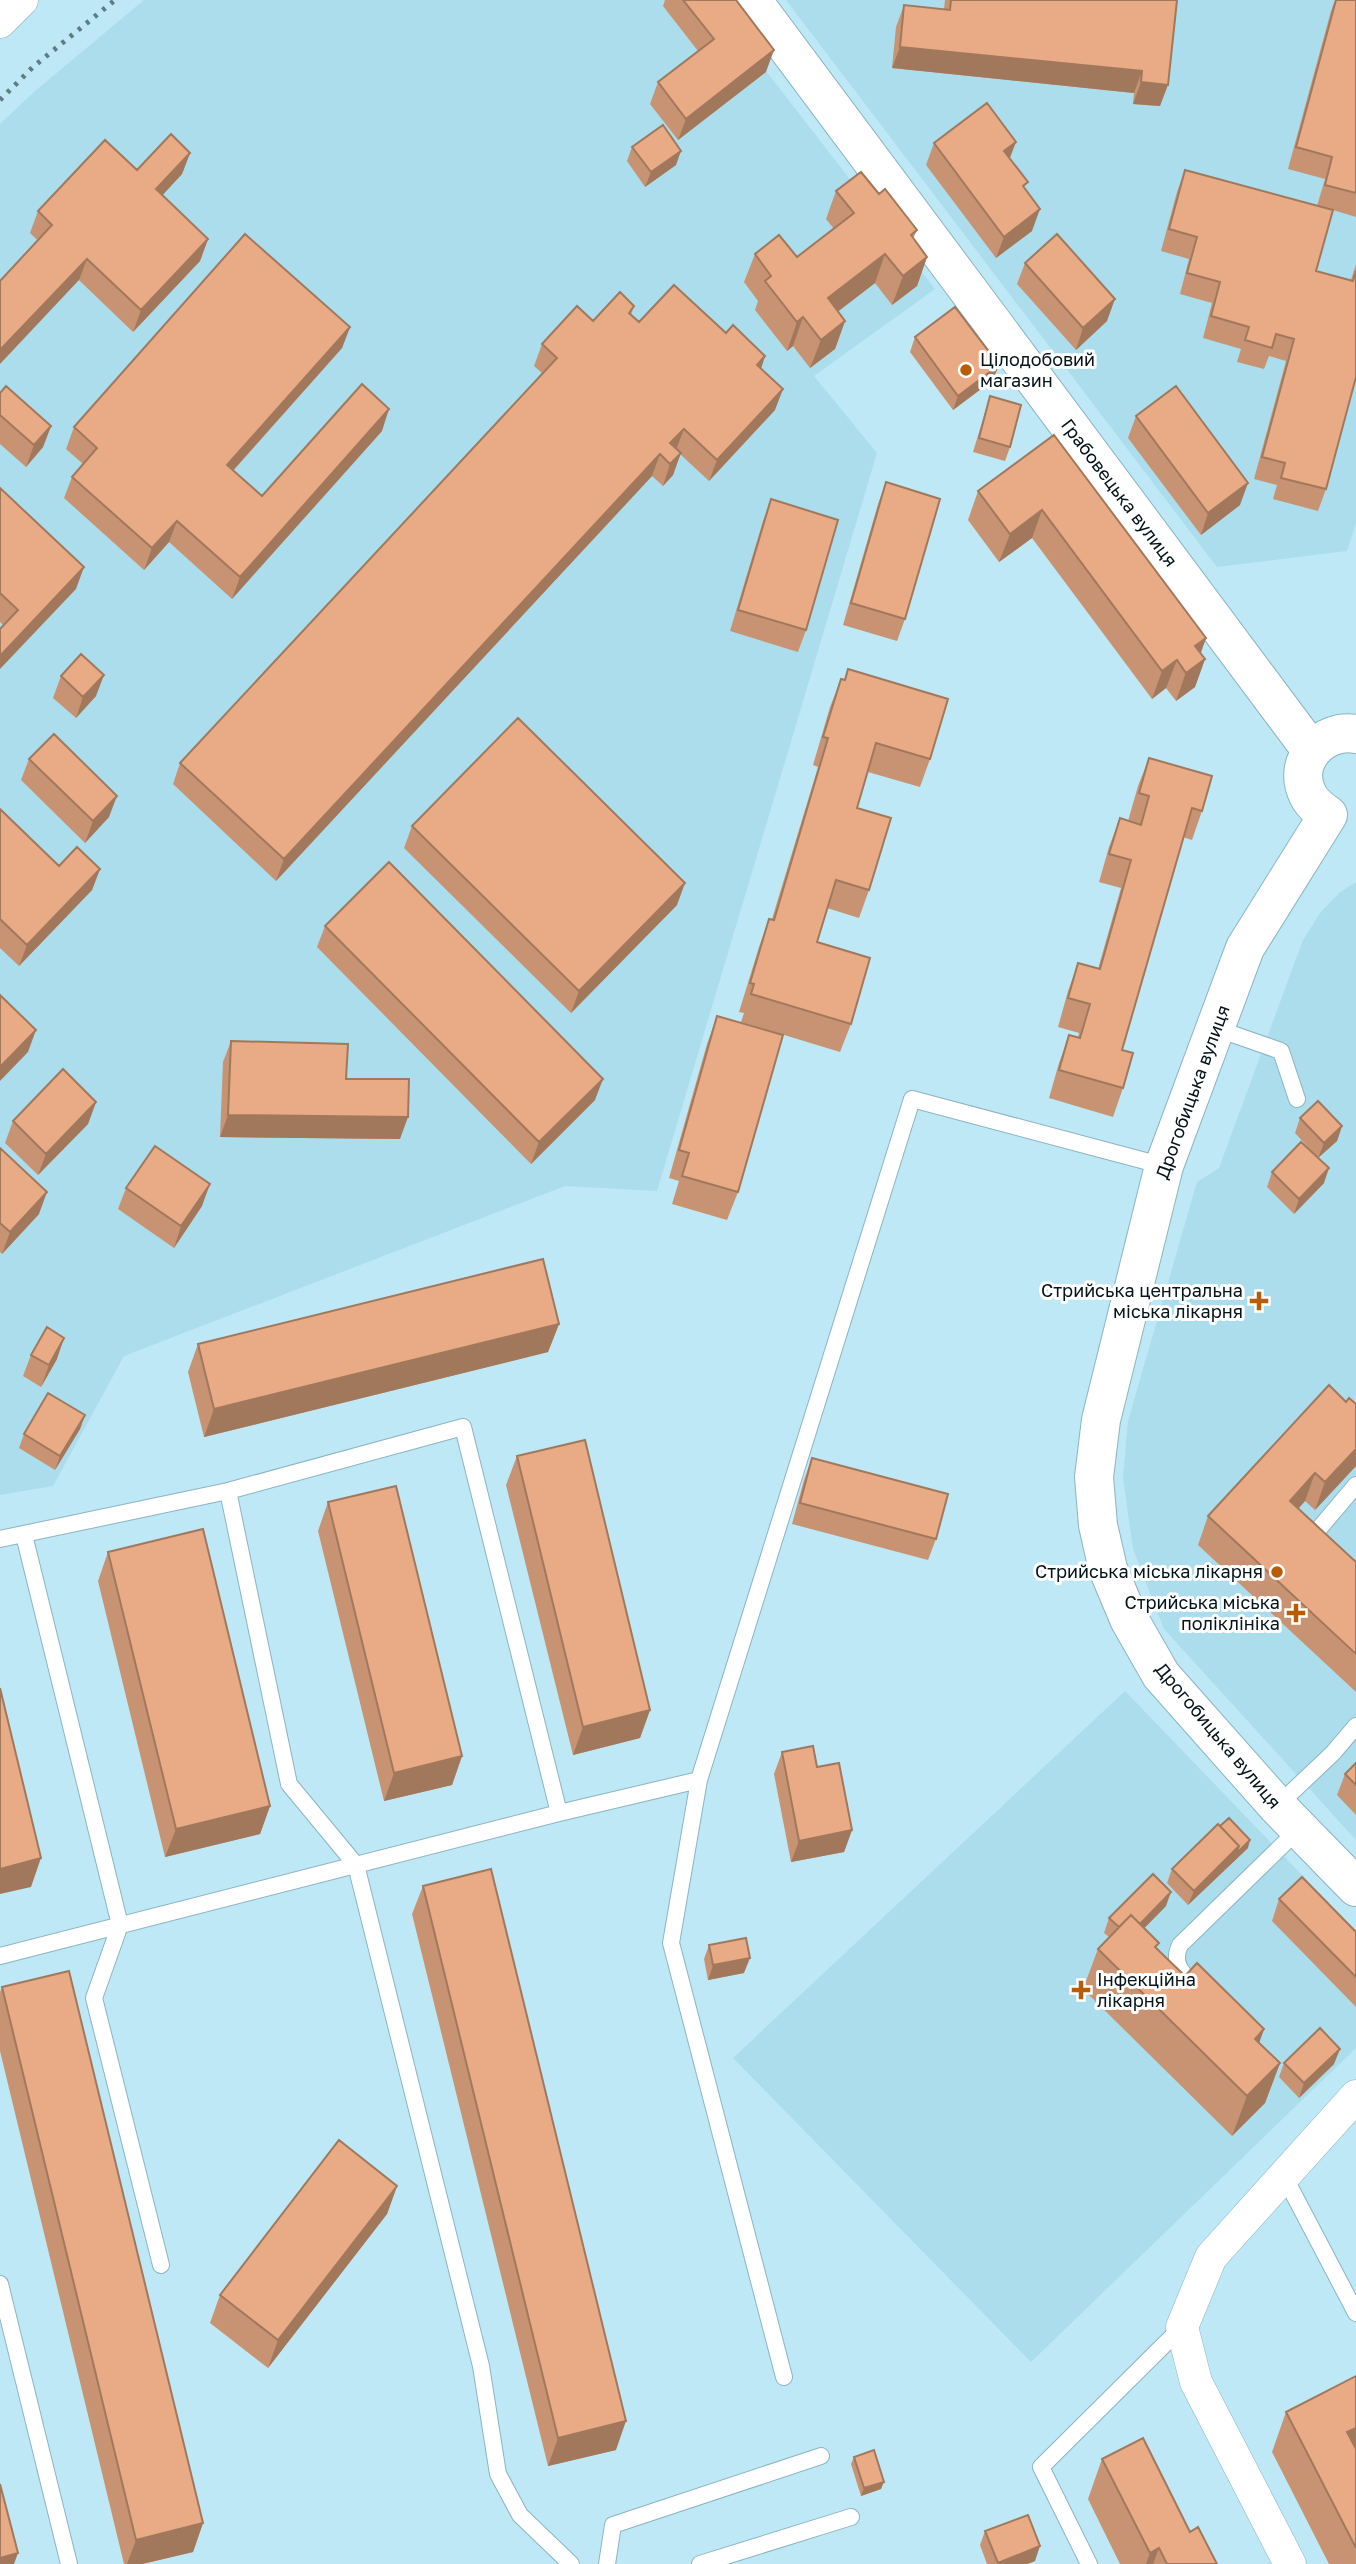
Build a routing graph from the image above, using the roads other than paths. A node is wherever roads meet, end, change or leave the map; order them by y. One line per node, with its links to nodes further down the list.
1 (23, 0): 3 (street)
2 (751, 0): 5 (main road, Грабовецька вулиця)
3 (0, 22)
4 (1356, 734): 5 (main road)
5 (1311, 750): 6 (main road)
6 (1342, 816): 7 (main road, Дрогобицька вулиця)
7 (1215, 1028): 8 (lane); 9 (main road, Дрогобицька вулиця)
8 (1297, 1099)
9 (1164, 1166): 16 (lane); 18 (main road, Дрогобицька вулиця)
10 (1356, 1485): 14 (lane)
11 (228, 1492): 12 (lane); 17 (lane); 19 (lane)
12 (24, 1535): 13 (lane); 21 (lane)
13 (0, 1539)
14 (1329, 1552)
15 (1356, 1726): 18 (lane)
16 (699, 1780): 17 (lane); 30 (lane)
17 (559, 1814): 19 (lane)
18 (1288, 1817): 20 (main road, Дрогобицька вулиця); 23 (lane)
19 (356, 1865): 21 (lane); 34 (lane)
20 (1356, 1887)
21 (120, 1926): 22 (lane); 26 (lane)
22 (0, 1956)
23 (1206, 1997)
24 (1356, 2096): 25 (street)
25 (1283, 2174): 28 (lane); 29 (street)
26 (161, 2265)
27 (0, 2284): 33 (lane)
28 (1356, 2313)
29 (1182, 2327): 37 (lane); 38 (street)
30 (784, 2377)
31 (821, 2456): 35 (lane)
32 (850, 2517): 36 (lane)
33 (69, 2564)
34 (571, 2564)
35 (607, 2564)
36 (700, 2564)
37 (1089, 2564)
38 (1290, 2564)

